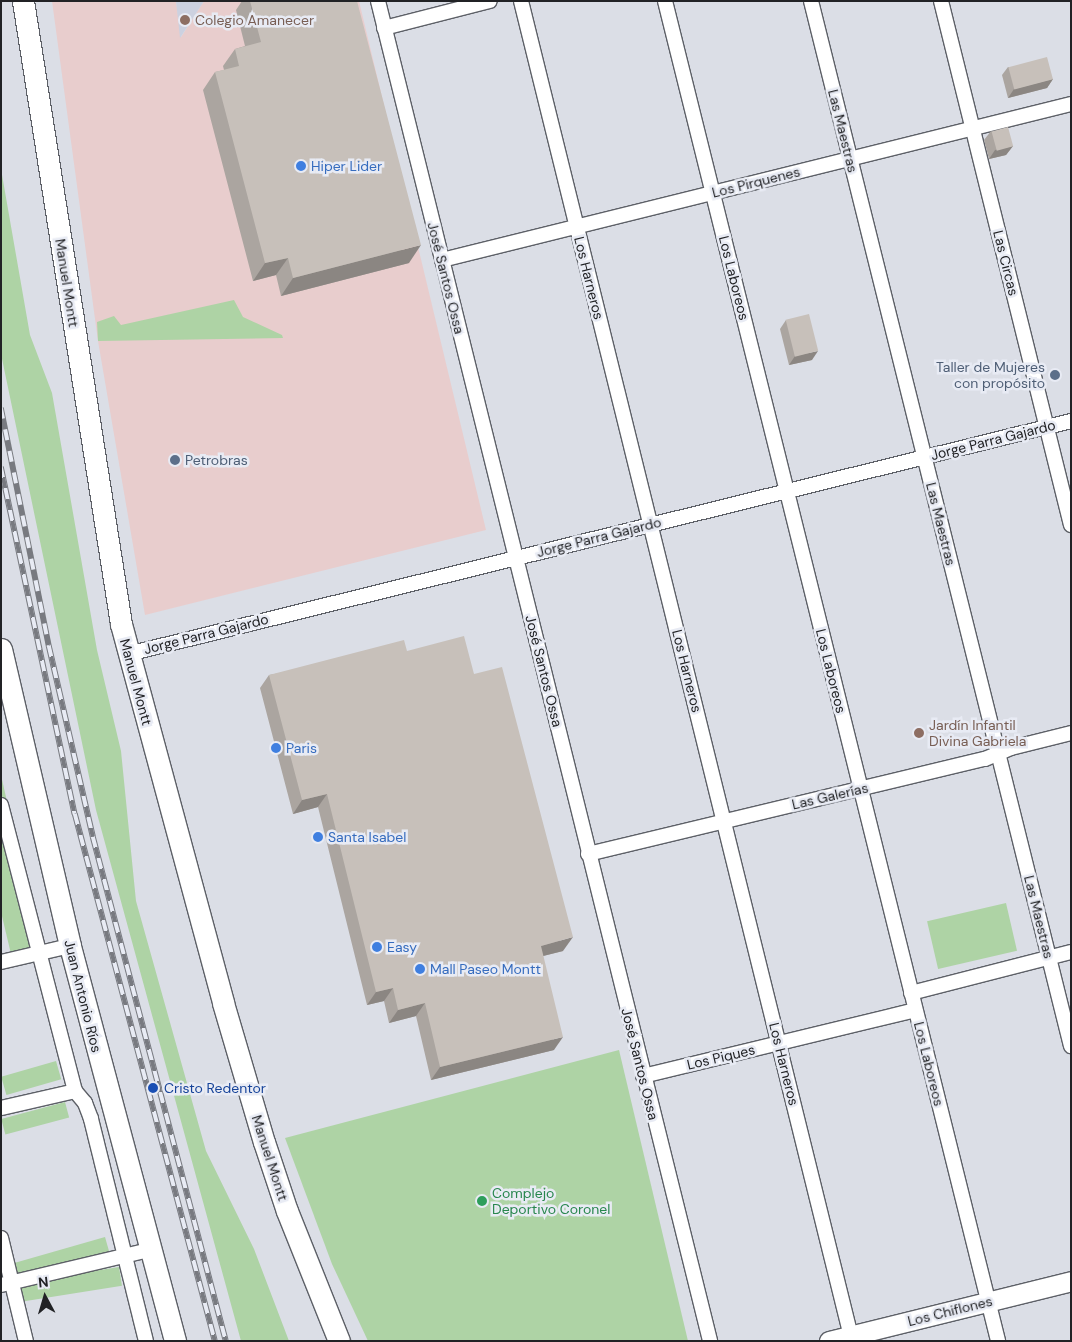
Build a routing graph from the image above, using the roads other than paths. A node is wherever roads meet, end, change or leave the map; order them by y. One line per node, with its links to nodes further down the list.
1 (23, 1): 23 (main road, Manuel Montt)
2 (378, 1): 8 (street, José Santos Ossa)
3 (490, 1): 8 (street)
4 (521, 1): 13 (street, Los Harneros)
5 (666, 1): 12 (street, Los Laboreos)
6 (811, 1): 11 (street, Las Maestras)
7 (941, 1): 10 (street, Las Circas)
8 (384, 28): 14 (street, José Santos Ossa)
9 (1071, 104): 10 (street, Los Pirquenes)
10 (972, 128): 11 (street, Los Pirquenes); 16 (street, Las Circas)
11 (850, 159): 12 (street, Los Pirquenes); 17 (street, Las Maestras)
12 (713, 193): 13 (street, Los Pirquenes); 18 (street, Los Laboreos)
13 (577, 227): 14 (street, Los Pirquenes); 19 (street, Los Harneros)
14 (442, 260): 21 (street, José Santos Ossa)
15 (1071, 421): 16 (street, Jorge Parra Gajardo)
16 (1046, 427): 17 (street, Jorge Parra Gajardo); 20 (street, Las Circas)
17 (924, 457): 18 (street, Jorge Parra Gajardo); 25 (street, Las Maestras)
18 (786, 491): 19 (street, Jorge Parra Gajardo); 26 (street, Los Laboreos)
19 (650, 524): 21 (street, Jorge Parra Gajardo); 28 (street, Los Harneros)
20 (1071, 524)
21 (516, 558): 23 (street, Jorge Parra Gajardo); 29 (street, José Santos Ossa)
22 (1, 649): 30 (main road, Juan Antonio Ríos)
23 (128, 654): 52 (main road, Manuel Montt)
24 (1071, 733): 25 (street, Las Galerías)
25 (998, 753): 26 (street, Las Galerías); 33 (street, Las Maestras)
26 (860, 788): 28 (street, Las Galerías); 35 (street, Los Laboreos)
27 (1, 805): 32 (street)
28 (724, 821): 29 (street, Las Galerías); 37 (street, Los Harneros)
29 (588, 854): 39 (street, José Santos Ossa)
30 (70, 946): 32 (street); 43 (main road, Juan Antonio Ríos)
31 (1071, 952): 33 (street)
32 (39, 953): 34 (street); 40 (street)
33 (1049, 958): 35 (street); 38 (street, Las Maestras)
34 (1, 962)
35 (911, 993): 36 (street, Los Laboreos)
36 (915, 1010): 37 (street, Los Piques); 47 (street, Los Laboreos)
37 (779, 1044): 39 (street, Los Piques); 48 (street, Los Harneros)
38 (1071, 1046)
39 (643, 1076): 53 (street, José Santos Ossa)
40 (75, 1091): 41 (street); 44 (street)
41 (1, 1108)
42 (1, 1238): 46 (street)
43 (149, 1250): 44 (street); 51 (main road, Juan Antonio Ríos)
44 (125, 1256): 46 (street); 50 (street)
45 (1071, 1281): 47 (street, Los Chiflones)
46 (7, 1284): 49 (street)
47 (988, 1301): 48 (street, Los Chiflones); 55 (street, Los Laboreos)
48 (852, 1338): 54 (street, Los Chiflones)
49 (26, 1341)
50 (146, 1341)
51 (176, 1341)
52 (339, 1341)
53 (710, 1341)
54 (829, 1341)
55 (998, 1341)

